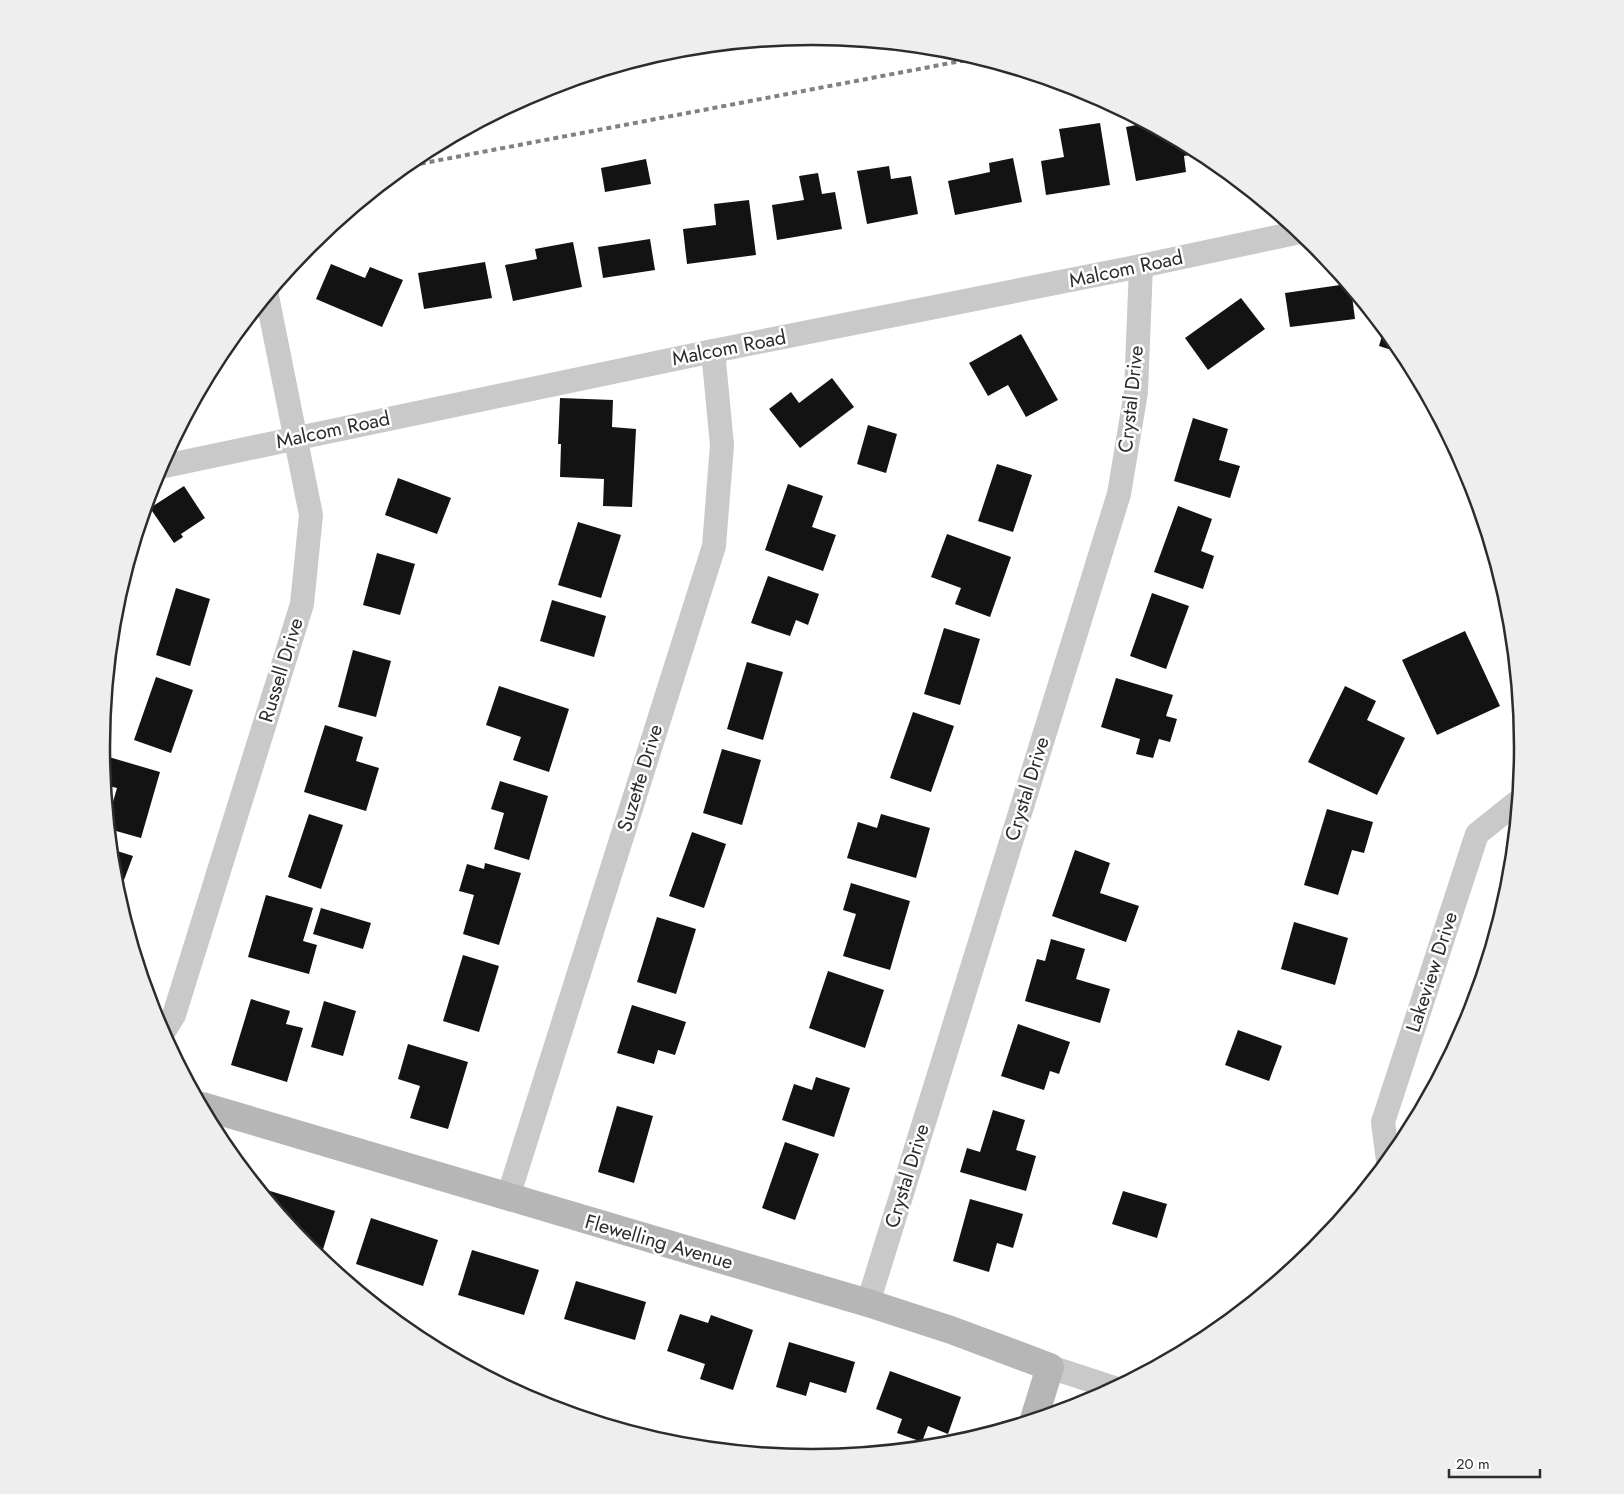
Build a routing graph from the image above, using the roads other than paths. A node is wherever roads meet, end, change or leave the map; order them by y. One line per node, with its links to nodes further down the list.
1 (1291, 234): 2 (street, Malcom Road)
2 (1141, 266): 4 (street, Malcom Road); 12 (street, Crystal Drive)
3 (268, 303): 5 (street, Russell Drive)
4 (713, 350): 5 (street, Malcom Road); 11 (street, Suzette Drive)
5 (296, 438): 6 (street, Malcom Road); 8 (street, Russell Drive)
6 (169, 465)
7 (1511, 807): 10 (street, Lakeview Drive)
8 (167, 1026)
9 (210, 1109): 11 (street, Flewelling Avenue)
10 (1387, 1150)
11 (508, 1197): 12 (street, Flewelling Avenue)
12 (868, 1303): 13 (street, Flewelling Avenue)
13 (1050, 1368): 14 (street, Flewelling Avenue); 15 (street)
14 (1105, 1385)
15 (1036, 1413)

